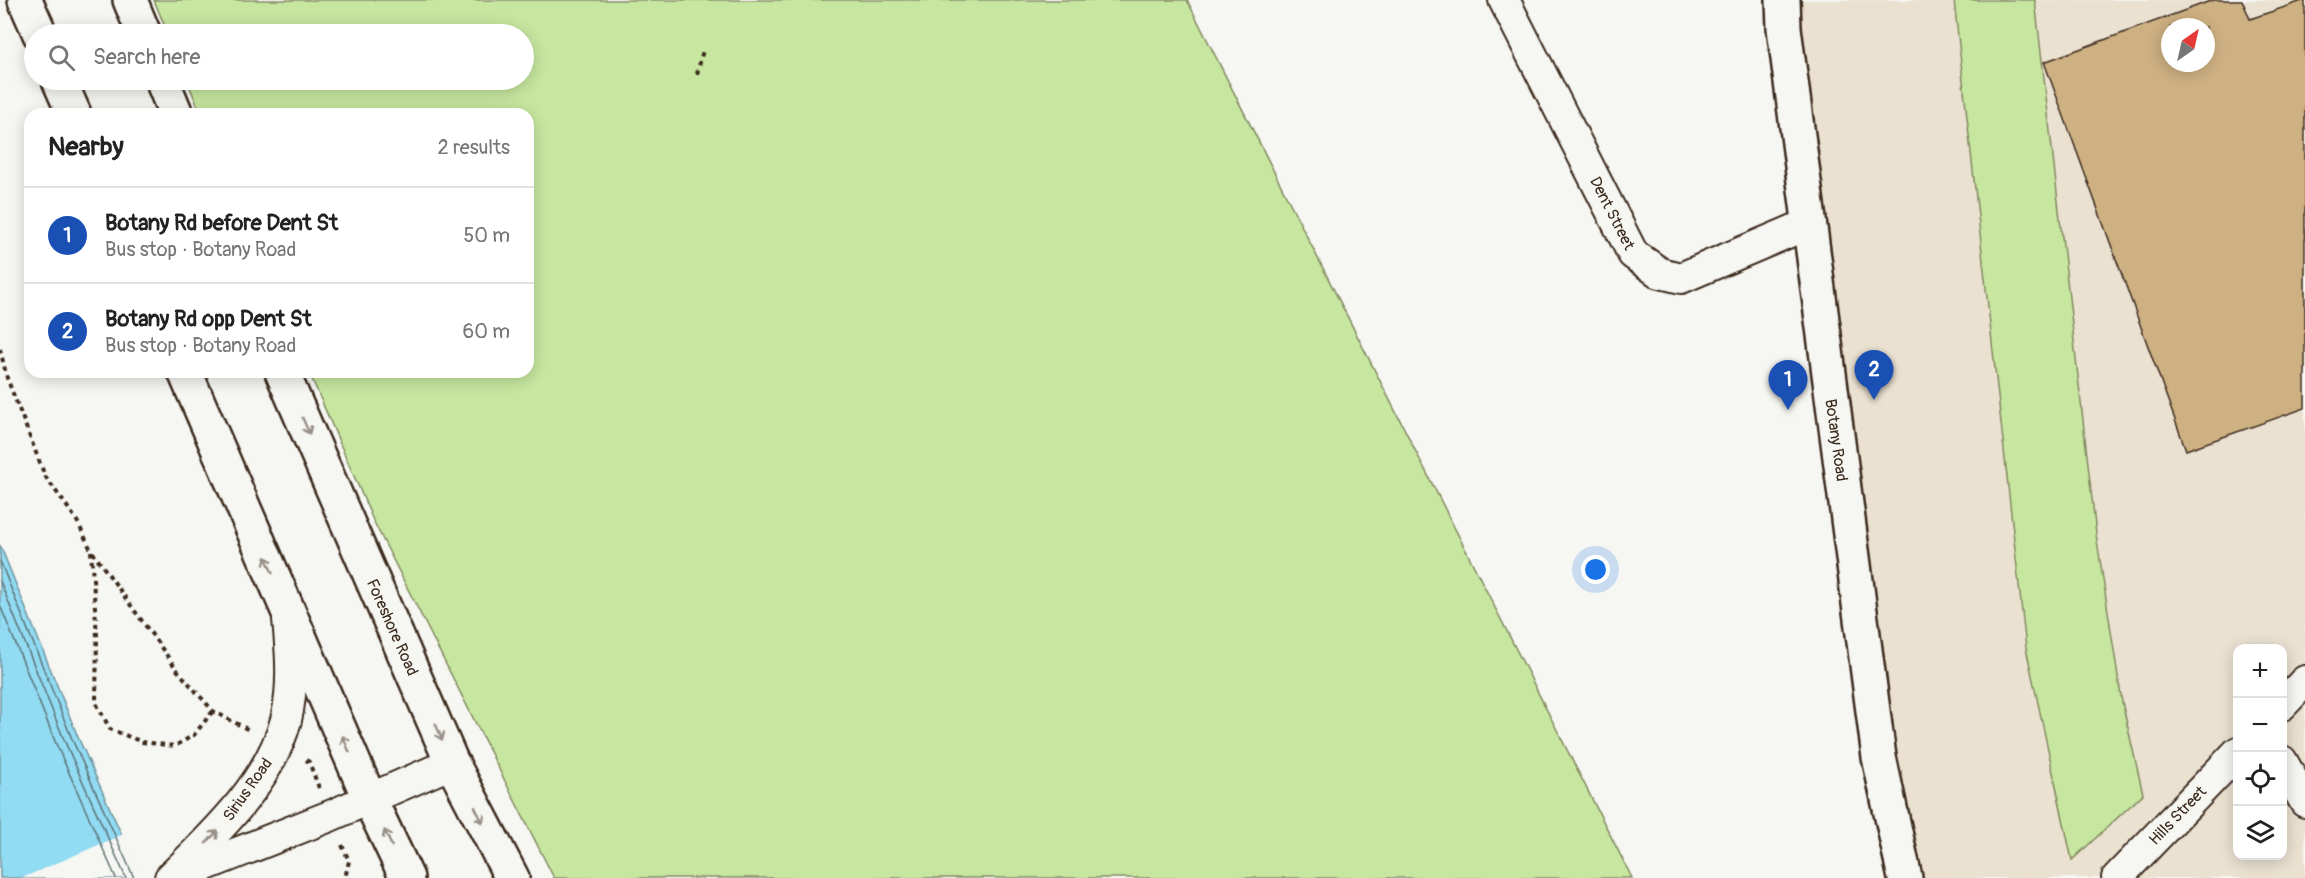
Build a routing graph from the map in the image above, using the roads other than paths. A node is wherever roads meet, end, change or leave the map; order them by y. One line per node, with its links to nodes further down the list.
1 (25, 0): 5 (main road)
2 (130, 0): 6 (main road)
3 (1504, 0): 11 (street, Dent Street)
4 (1783, 0): 11 (main road, Botany Road)
5 (36, 24)
6 (140, 24)
7 (63, 90): 9 (main road)
8 (166, 90): 10 (main road)
9 (71, 108)
10 (174, 108)
11 (1808, 224): 25 (main road, Botany Road)
12 (188, 378): 14 (main road, one-way to 12)
13 (285, 378): 18 (main road, Foreshore Road, one-way to 18)
14 (288, 609): 20 (main road, one-way to 14); 22 (street, Sirius Road, one-way to 14)
15 (2305, 681): 16 (street)
16 (2287, 701)
17 (2233, 758): 26 (street, Hills Street)
18 (452, 763): 20 (street, Sirius Road); 24 (main road, Foreshore Road, one-way to 24)
19 (2287, 768): 21 (street)
20 (369, 798): 22 (street, Sirius Road); 23 (main road, one-way to 20)
21 (2305, 802)
22 (171, 878)
23 (407, 878)
24 (512, 878)
25 (1905, 878)
26 (2117, 878)

